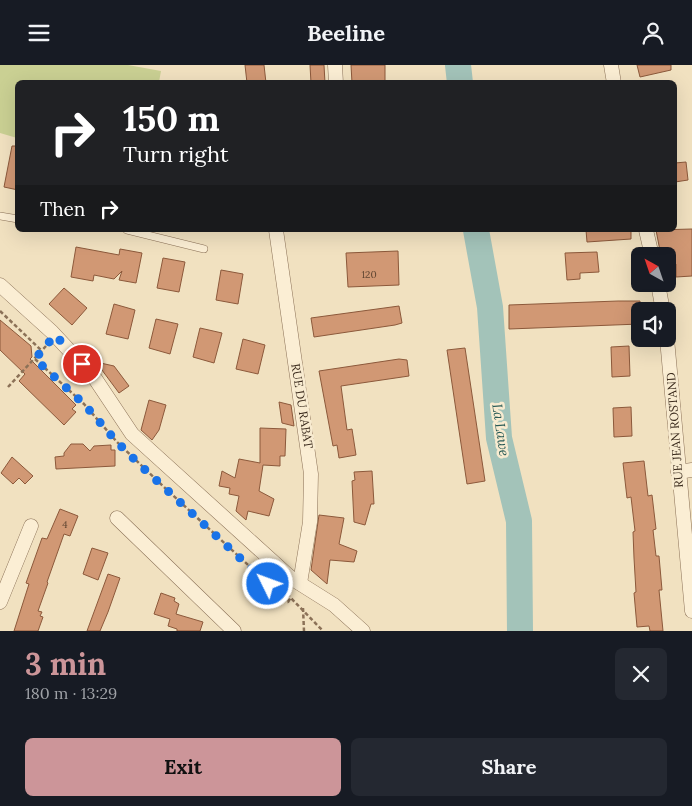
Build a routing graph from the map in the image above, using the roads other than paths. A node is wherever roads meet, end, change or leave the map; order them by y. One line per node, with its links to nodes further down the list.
1 (334, 65): 3 (street)
2 (611, 65): 4 (street)
3 (336, 80)
4 (614, 80)
5 (0, 215): 6 (lane)
6 (15, 218)
7 (135, 232): 11 (lane)
8 (276, 232): 18 (street, RUE DU RABAT)
9 (646, 232): 10 (street)
10 (650, 247)
11 (204, 249)
12 (0, 285): 18 (street)
13 (668, 347): 15 (street, RUE JEAN ROSTAND)
14 (692, 471): 15 (street)
15 (678, 472): 20 (street, RUE JEAN ROSTAND)
16 (117, 518): 21 (street)
17 (32, 526): 19 (street)
18 (304, 585): 22 (street)
19 (0, 602)
20 (692, 611)
21 (234, 631)
22 (363, 631)

